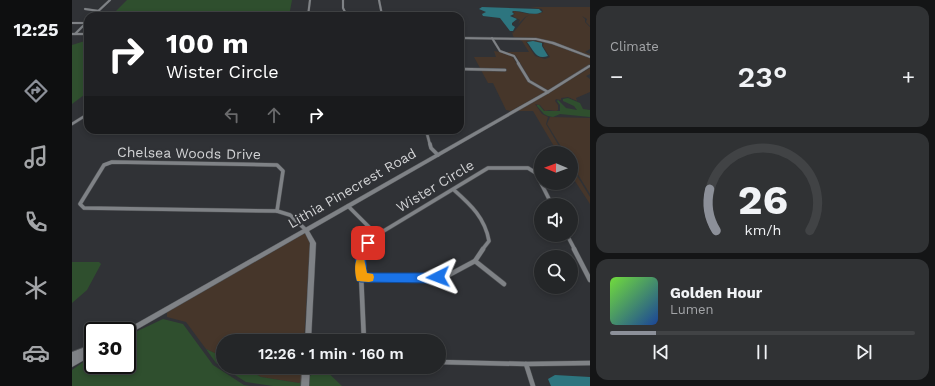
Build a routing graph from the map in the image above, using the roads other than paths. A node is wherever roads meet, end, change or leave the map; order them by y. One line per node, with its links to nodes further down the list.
1 (110, 0): 6 (street)
2 (310, 0): 7 (street)
3 (343, 0): 8 (street)
4 (379, 0): 9 (street)
5 (84, 10): 6 (street)
6 (99, 11)
7 (308, 12)
8 (346, 12)
9 (381, 12)
10 (72, 23): 11 (street)
11 (84, 23)
12 (84, 25): 13 (street)
13 (73, 34): 14 (main road)
14 (84, 34)
15 (464, 38): 16 (main road)
16 (492, 38): 17 (main road); 21 (street)
17 (590, 57)
18 (590, 66): 21 (main road, Lithia Pinecrest Road)
19 (464, 69): 20 (street)
20 (505, 70)
21 (548, 92): 25 (main road, Lithia Pinecrest Road)
22 (84, 116): 23 (street)
23 (72, 124)
24 (427, 134): 25 (street)
25 (438, 155): 28 (main road, Lithia Pinecrest Road)
26 (454, 190): 27 (street, Wister Circle); 31 (street, Wister Circle); 33 (street)
27 (548, 198)
28 (348, 206): 30 (main road, Lithia Pinecrest Road); 31 (street)
29 (277, 211): 29 (street, Chelsea Woods Drive); 30 (street, Chelsea Woods Drive)
30 (306, 230): 37 (main road, Lithia Pinecrest Road); 38 (main road)
31 (377, 235): 34 (street, Wister Circle)
32 (571, 242): 35 (street)
33 (475, 261): 34 (street); 36 (street)
34 (361, 277): 39 (street, Wister Circle)
35 (590, 280)
36 (504, 284)
37 (136, 327)
38 (308, 334)
39 (364, 334)
40 (84, 351): 41 (main road)
41 (72, 356)
42 (84, 356): 44 (main road)
43 (446, 362): 46 (street)
44 (72, 363)
45 (590, 363): 46 (street)
46 (526, 364): 49 (street)
47 (306, 374): 48 (main road)
48 (305, 386)
49 (533, 386)

